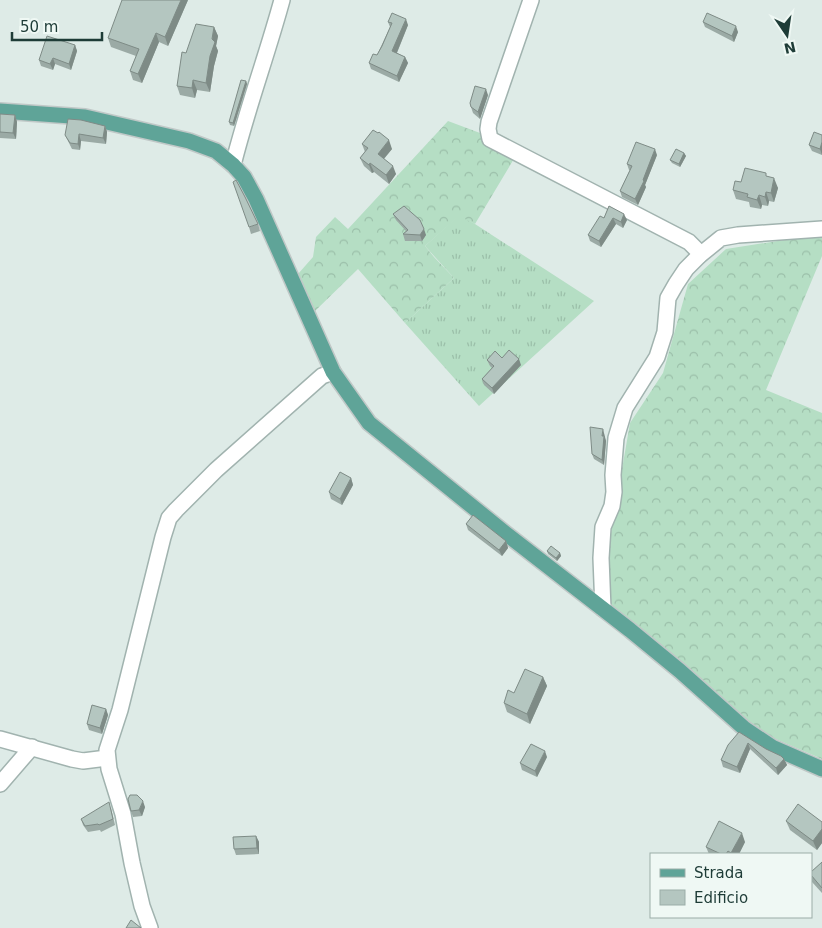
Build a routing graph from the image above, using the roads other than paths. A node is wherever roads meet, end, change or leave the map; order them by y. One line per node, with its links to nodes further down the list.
1 (282, 0): 4 (street)
2 (530, 0): 6 (street)
3 (0, 111): 4 (main road)
4 (233, 165): 7 (main road)
5 (822, 229): 6 (street)
6 (700, 255): 8 (street)
7 (333, 372): 8 (main road); 11 (street)
8 (603, 609): 12 (main road)
9 (0, 739): 10 (street)
10 (32, 747): 11 (street); 13 (street)
11 (107, 758): 14 (street)
12 (822, 769)
13 (0, 784)
14 (150, 928)

